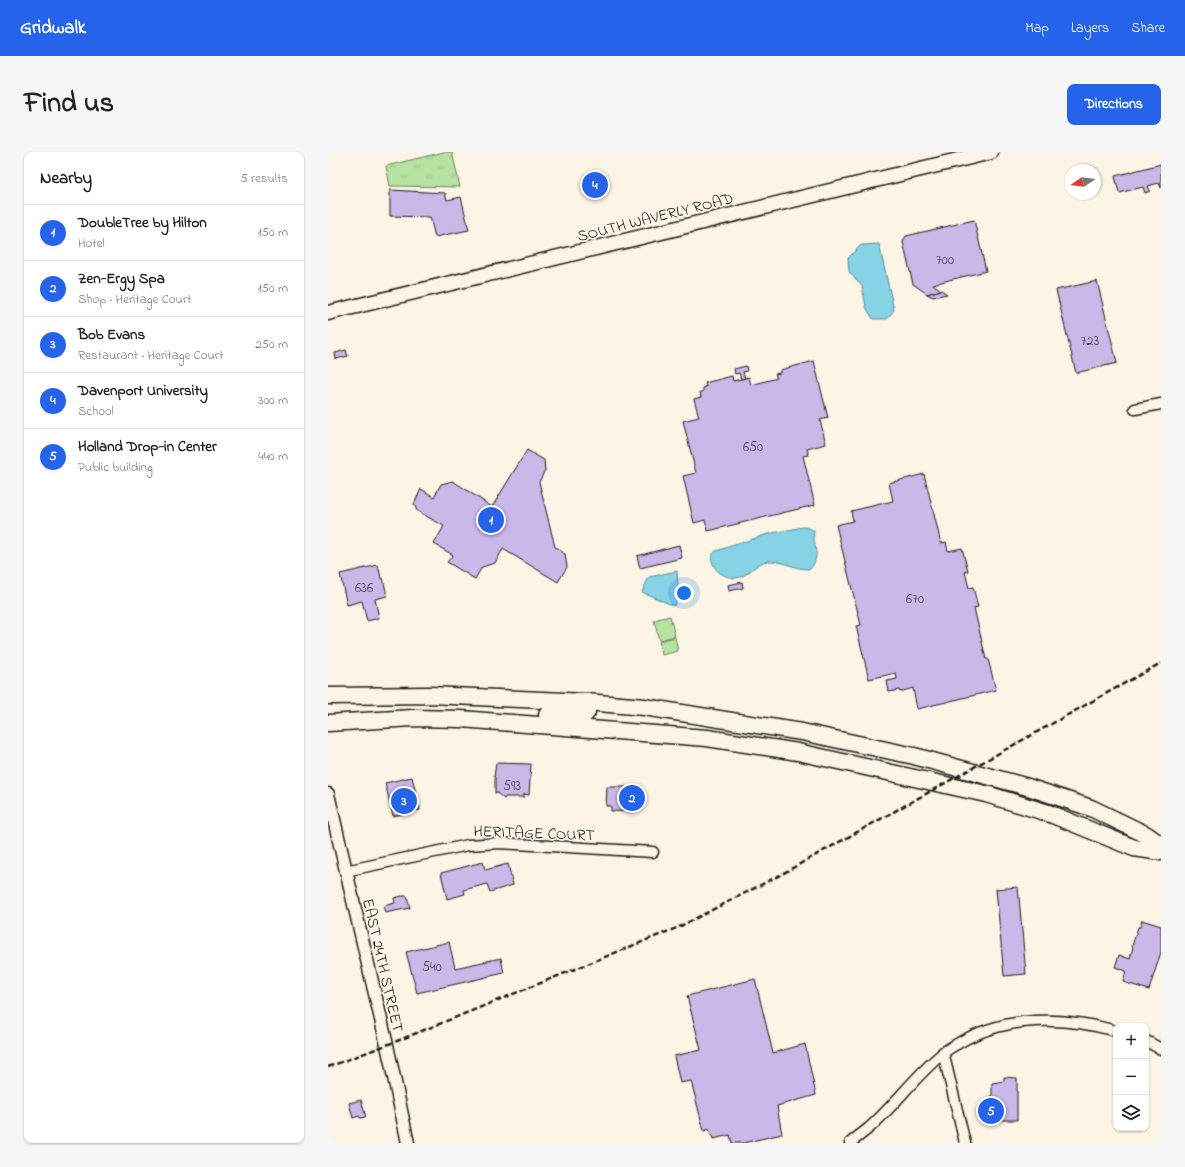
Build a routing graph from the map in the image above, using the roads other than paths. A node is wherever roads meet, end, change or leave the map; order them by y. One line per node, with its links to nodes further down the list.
1 (990, 152): 2 (main road, SOUTH WAVERLY ROAD)
2 (328, 313)
3 (1161, 404): 4 (street)
4 (1135, 409)
5 (328, 696): 6 (highway)
6 (587, 702): 7 (highway); 10 (highway)
7 (461, 719): 8 (highway); 12 (highway)
8 (328, 723)
9 (328, 794): 13 (street, EAST 24TH STREET)
10 (1161, 845)
11 (653, 852): 13 (street, HERITAGE COURT)
12 (1161, 852)
13 (345, 870): 18 (street, EAST 24TH STREET)
14 (1113, 1030): 17 (street)
15 (1149, 1044): 16 (street)
16 (1161, 1050)
17 (943, 1052): 19 (street); 20 (street)
18 (408, 1143)
19 (850, 1143)
20 (965, 1143)

